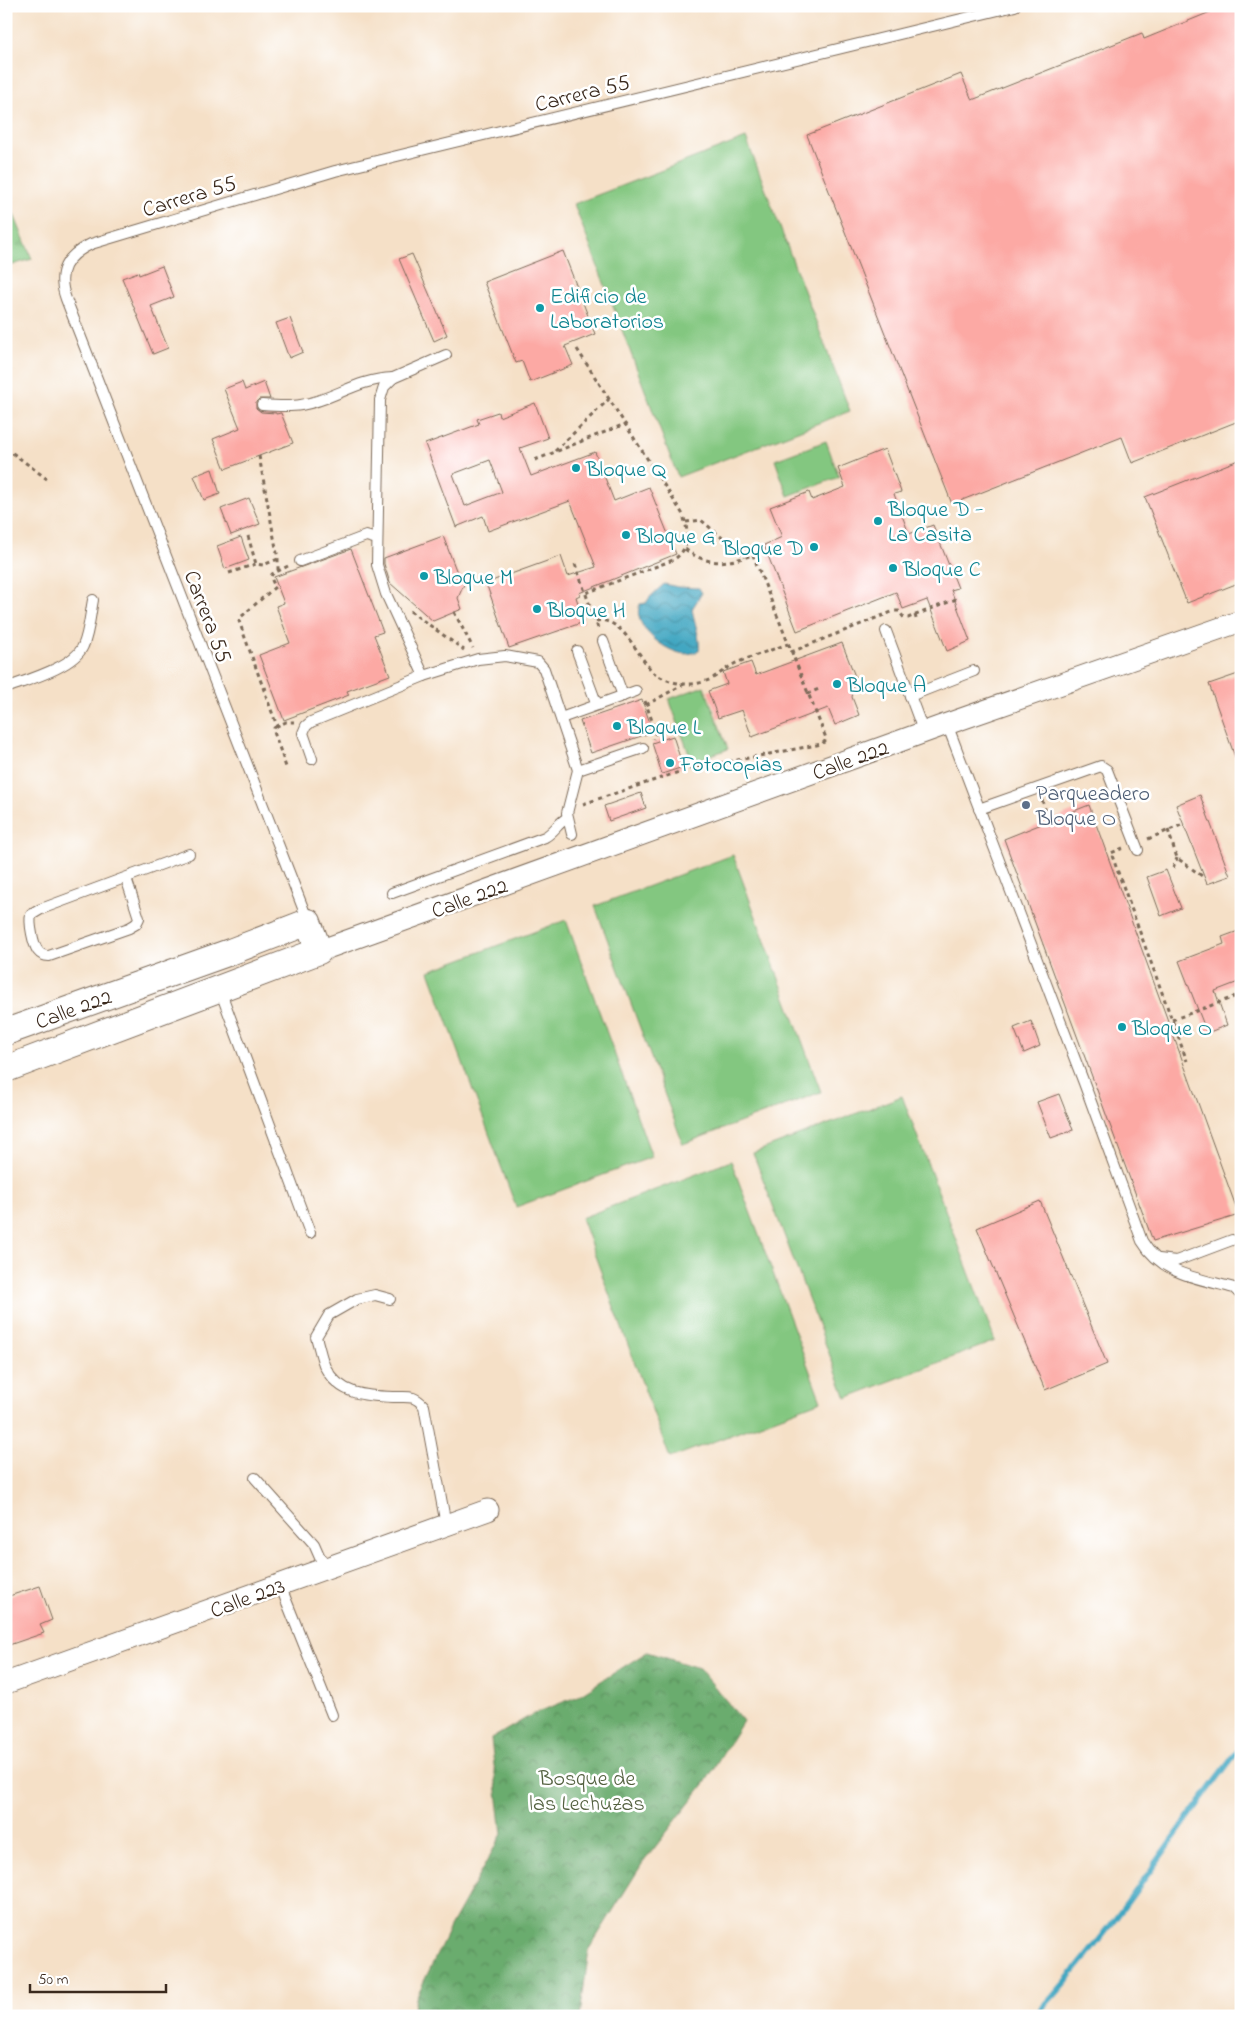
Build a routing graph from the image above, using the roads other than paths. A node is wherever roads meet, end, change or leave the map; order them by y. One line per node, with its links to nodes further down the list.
1 (1015, 6): 32 (lane, Carrera 55)
2 (446, 355): 3 (lane)
3 (393, 378): 4 (lane); 5 (lane)
4 (262, 405)
5 (377, 539): 6 (lane); 13 (lane)
6 (300, 560)
7 (93, 600): 14 (lane)
8 (1241, 621): 20 (street, Calle 222)
9 (886, 631): 17 (lane)
10 (603, 640): 16 (lane)
11 (577, 651): 18 (lane)
12 (974, 671): 17 (lane)
13 (424, 676): 19 (lane); 23 (lane)
14 (6, 688)
15 (636, 691): 16 (lane)
16 (623, 696): 18 (lane)
17 (910, 696): 21 (lane)
18 (597, 705): 19 (lane)
19 (561, 718): 24 (lane)
20 (947, 724): 21 (street, Calle 222); 25 (lane)
21 (924, 733): 33 (street, Calle 222)
22 (643, 748): 24 (lane)
23 (312, 759)
24 (578, 770): 26 (lane)
25 (979, 809): 28 (lane); 39 (lane)
26 (567, 814): 27 (lane); 31 (lane)
27 (572, 834)
28 (1137, 847)
29 (189, 854): 30 (lane)
30 (126, 878): 30 (lane)
31 (392, 893)
32 (308, 922): 33 (street); 35 (street, Calle 222)
33 (319, 951): 34 (street, Calle 222)
34 (220, 990): 36 (street, Calle 222); 37 (lane)
35 (6, 1032)
36 (6, 1069)
37 (310, 1233)
38 (1232, 1240): 39 (lane)
39 (1153, 1257): 40 (lane)
40 (1241, 1295)
41 (390, 1299): 44 (lane)
42 (255, 1478): 45 (lane)
43 (488, 1510): 44 (street, Calle 223)
44 (446, 1525): 45 (street, Calle 223)
45 (325, 1568): 46 (street, Calle 223)
46 (280, 1585): 47 (street, Calle 223); 48 (lane)
47 (6, 1684)
48 (332, 1715)

